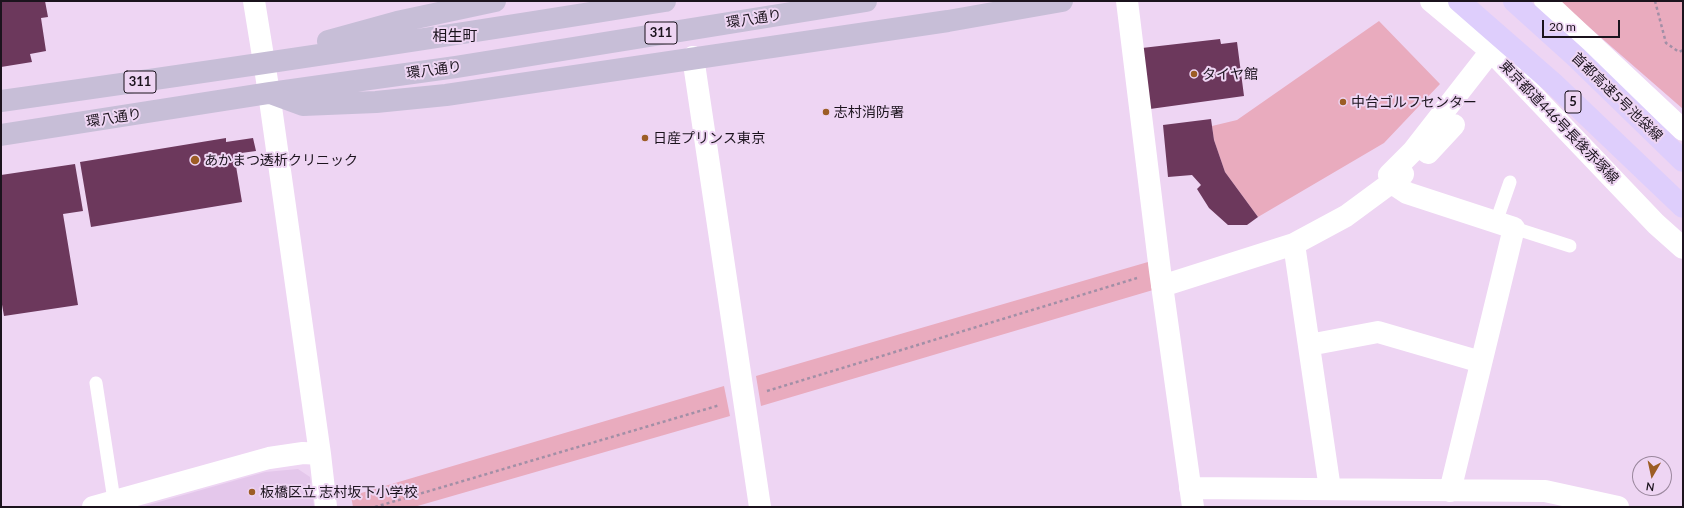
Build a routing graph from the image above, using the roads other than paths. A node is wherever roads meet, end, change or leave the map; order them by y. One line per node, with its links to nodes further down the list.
1 (254, 1): 13 (street)
2 (495, 1): 13 (main road)
3 (665, 1): 13 (main road, 311)
4 (866, 1): 14 (main road, 環八通り / 311)
5 (1062, 1): 12 (main road)
6 (1127, 1): 27 (street)
7 (1430, 1): 11 (street, 東京都道446号長後赤塚線)
8 (1459, 1): 22 (highway, 5)
9 (1514, 1): 19 (highway, 首都高速5号池袋線 / 5)
10 (1545, 1): 17 (street)
11 (1491, 51): 21 (street); 26 (street, 東京都道446号長後赤塚線)
12 (693, 58): 14 (main road); 38 (street)
13 (271, 62): 14 (street); 15 (main road, 311)
14 (269, 93): 18 (main road, 環八通り / 311); 31 (street)
15 (1, 101)
16 (1454, 125): 21 (street)
17 (1683, 130)
18 (1, 135)
19 (1683, 161)
20 (1510, 182): 23 (lane)
21 (1392, 183): 23 (street); 24 (street)
22 (1683, 207)
23 (1505, 225): 25 (lane); 29 (street)
24 (1294, 244): 27 (street); 28 (street)
25 (1570, 246)
26 (1683, 248)
27 (1161, 278): 34 (street)
28 (1310, 346): 29 (street); 32 (street)
29 (1481, 362): 33 (street)
30 (96, 383): 35 (lane)
31 (320, 454): 35 (street); 37 (street)
32 (1330, 489): 33 (street); 34 (street)
33 (1450, 491): 39 (street)
34 (1191, 497)
35 (114, 500): 36 (street)
36 (93, 507)
37 (326, 507)
38 (760, 507)
39 (1618, 507)

